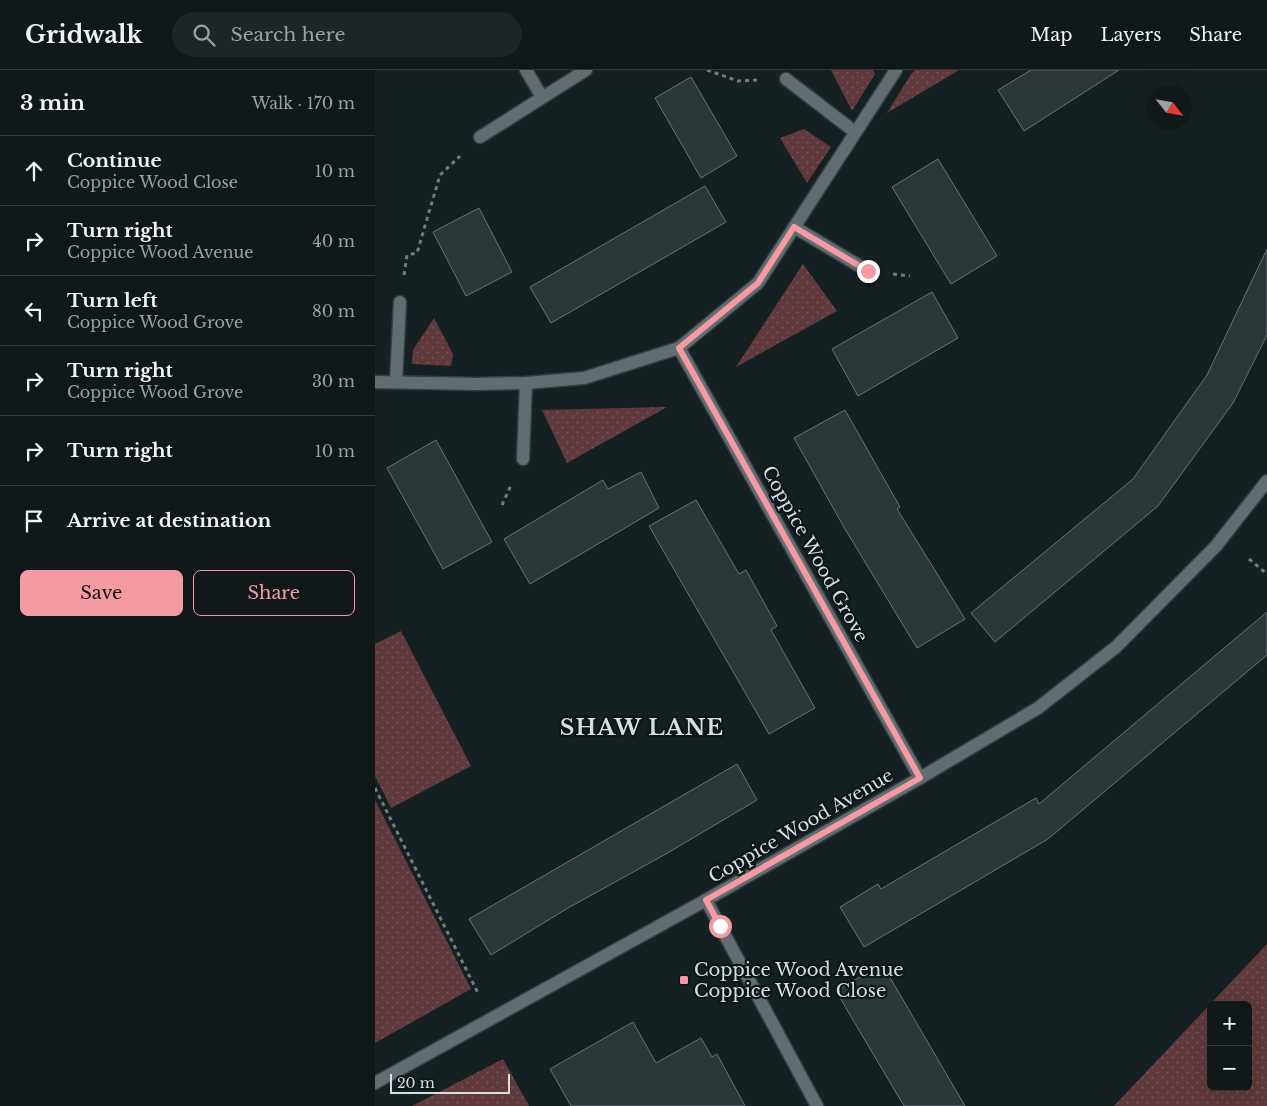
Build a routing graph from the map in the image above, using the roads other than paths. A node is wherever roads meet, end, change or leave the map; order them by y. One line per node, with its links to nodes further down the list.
1 (526, 70): 5 (street)
2 (586, 70): 5 (street)
3 (896, 70): 6 (street)
4 (786, 79): 6 (street)
5 (542, 97): 7 (street)
6 (855, 132): 8 (street)
7 (480, 137)
8 (794, 227): 9 (street); 11 (street)
9 (868, 271)
10 (400, 302): 13 (street)
11 (679, 348): 14 (street); 17 (street, Coppice Wood Grove)
12 (375, 382): 13 (street)
13 (396, 382): 14 (street)
14 (526, 383): 15 (street)
15 (523, 459)
16 (1267, 481): 17 (street, Coppice Wood Avenue)
17 (920, 778): 18 (street, Coppice Wood Avenue)
18 (706, 900): 19 (street, Coppice Wood Avenue); 20 (street)
19 (375, 1083)
20 (817, 1106)

